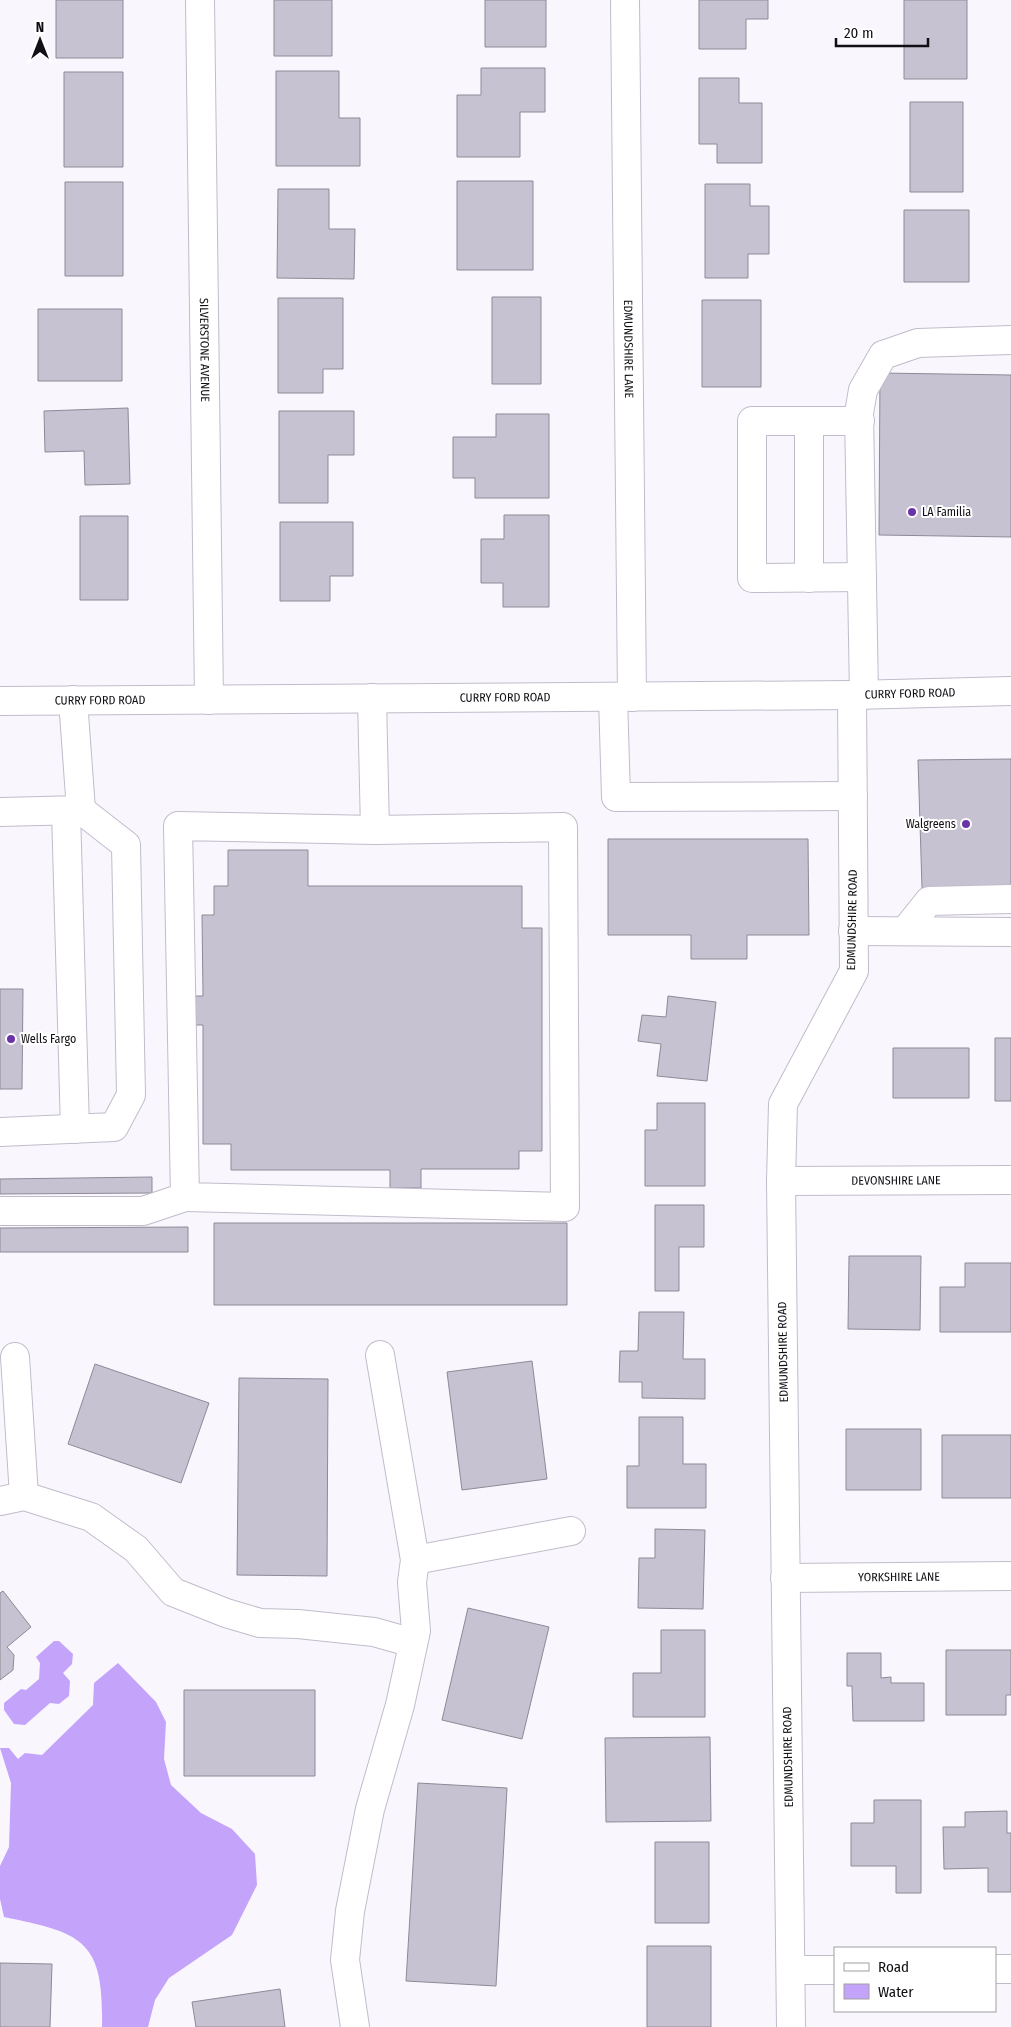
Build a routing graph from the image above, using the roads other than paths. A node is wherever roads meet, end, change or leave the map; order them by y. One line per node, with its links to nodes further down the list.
1 (200, 0): 13 (street, SILVERSTONE AVENUE)
2 (624, 0): 10 (street, EDMUNDSHIRE LANE)
3 (1011, 340): 5 (street, EDMUNDSHIRE ROAD)
4 (808, 421): 5 (street); 7 (street); 7 (street)
5 (860, 421): 6 (street, EDMUNDSHIRE ROAD)
6 (862, 577): 7 (street); 9 (street, EDMUNDSHIRE ROAD)
7 (808, 578)
8 (1011, 691): 9 (street, CURRY FORD ROAD)
9 (858, 695): 10 (street, CURRY FORD ROAD); 15 (street, EDMUNDSHIRE ROAD)
10 (623, 697): 11 (street, CURRY FORD ROAD); 15 (street, EDMUNDSHIRE LANE)
11 (372, 698): 13 (street, CURRY FORD ROAD); 18 (street)
12 (73, 700): 13 (street, CURRY FORD ROAD); 14 (street, CURRY FORD ROAD); 16 (street)
13 (208, 700)
14 (0, 701)
15 (853, 796): 20 (street, EDMUNDSHIRE ROAD)
16 (73, 811): 17 (street); 23 (street); 23 (street)
17 (0, 812)
18 (375, 830): 27 (street); 27 (street)
19 (1011, 899): 21 (street)
20 (853, 931): 21 (street); 26 (street, EDMUNDSHIRE ROAD)
21 (905, 931): 22 (street)
22 (1011, 932)
23 (76, 1128): 24 (street)
24 (0, 1132)
25 (1011, 1180): 26 (street, DEVONSHIRE LANE)
26 (781, 1181): 35 (street, EDMUNDSHIRE ROAD)
27 (186, 1197): 28 (street)
28 (0, 1211)
29 (380, 1355): 33 (street)
30 (15, 1357): 31 (street)
31 (12, 1499): 36 (street)
32 (571, 1531): 33 (street)
33 (415, 1560): 36 (street)
34 (1011, 1576): 35 (street, YORKSHIRE LANE)
35 (786, 1578): 39 (street, EDMUNDSHIRE ROAD)
36 (414, 1643): 41 (street)
37 (996, 1969): 38 (street)
38 (1011, 1969)
39 (791, 1970): 40 (street); 42 (street, EDMUNDSHIRE ROAD)
40 (834, 1970)
41 (355, 2027)
42 (791, 2027)

